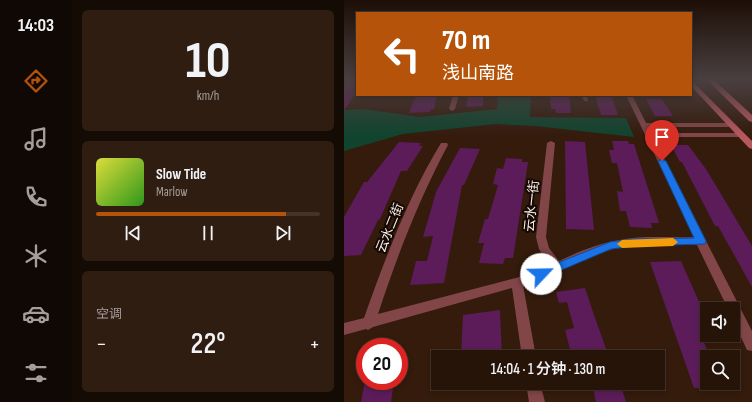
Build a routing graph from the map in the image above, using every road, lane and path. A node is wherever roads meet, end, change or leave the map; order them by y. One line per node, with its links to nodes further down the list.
1 (455, 98): 5 (lane)
2 (630, 98): 7 (lane)
3 (706, 98): 8 (street)
4 (729, 98): 6 (street)
5 (452, 109)
6 (752, 119)
7 (644, 125): 8 (lane); 9 (lane)
8 (732, 125): 10 (street)
9 (649, 134): 10 (lane); 15 (lane)
10 (741, 135): 11 (street); 14 (street)
11 (752, 135)
12 (551, 143): 16 (lane, 云水一街)
13 (444, 145): 18 (lane, 云水二街)
14 (752, 146)
15 (701, 241): 16 (lane); 20 (lane)
16 (557, 267): 17 (lane)
17 (517, 282): 18 (lane); 21 (lane)
18 (368, 324): 19 (lane)
19 (344, 329)
20 (752, 345)
21 (528, 350)
22 (534, 390): 23 (lane)
23 (537, 402)

